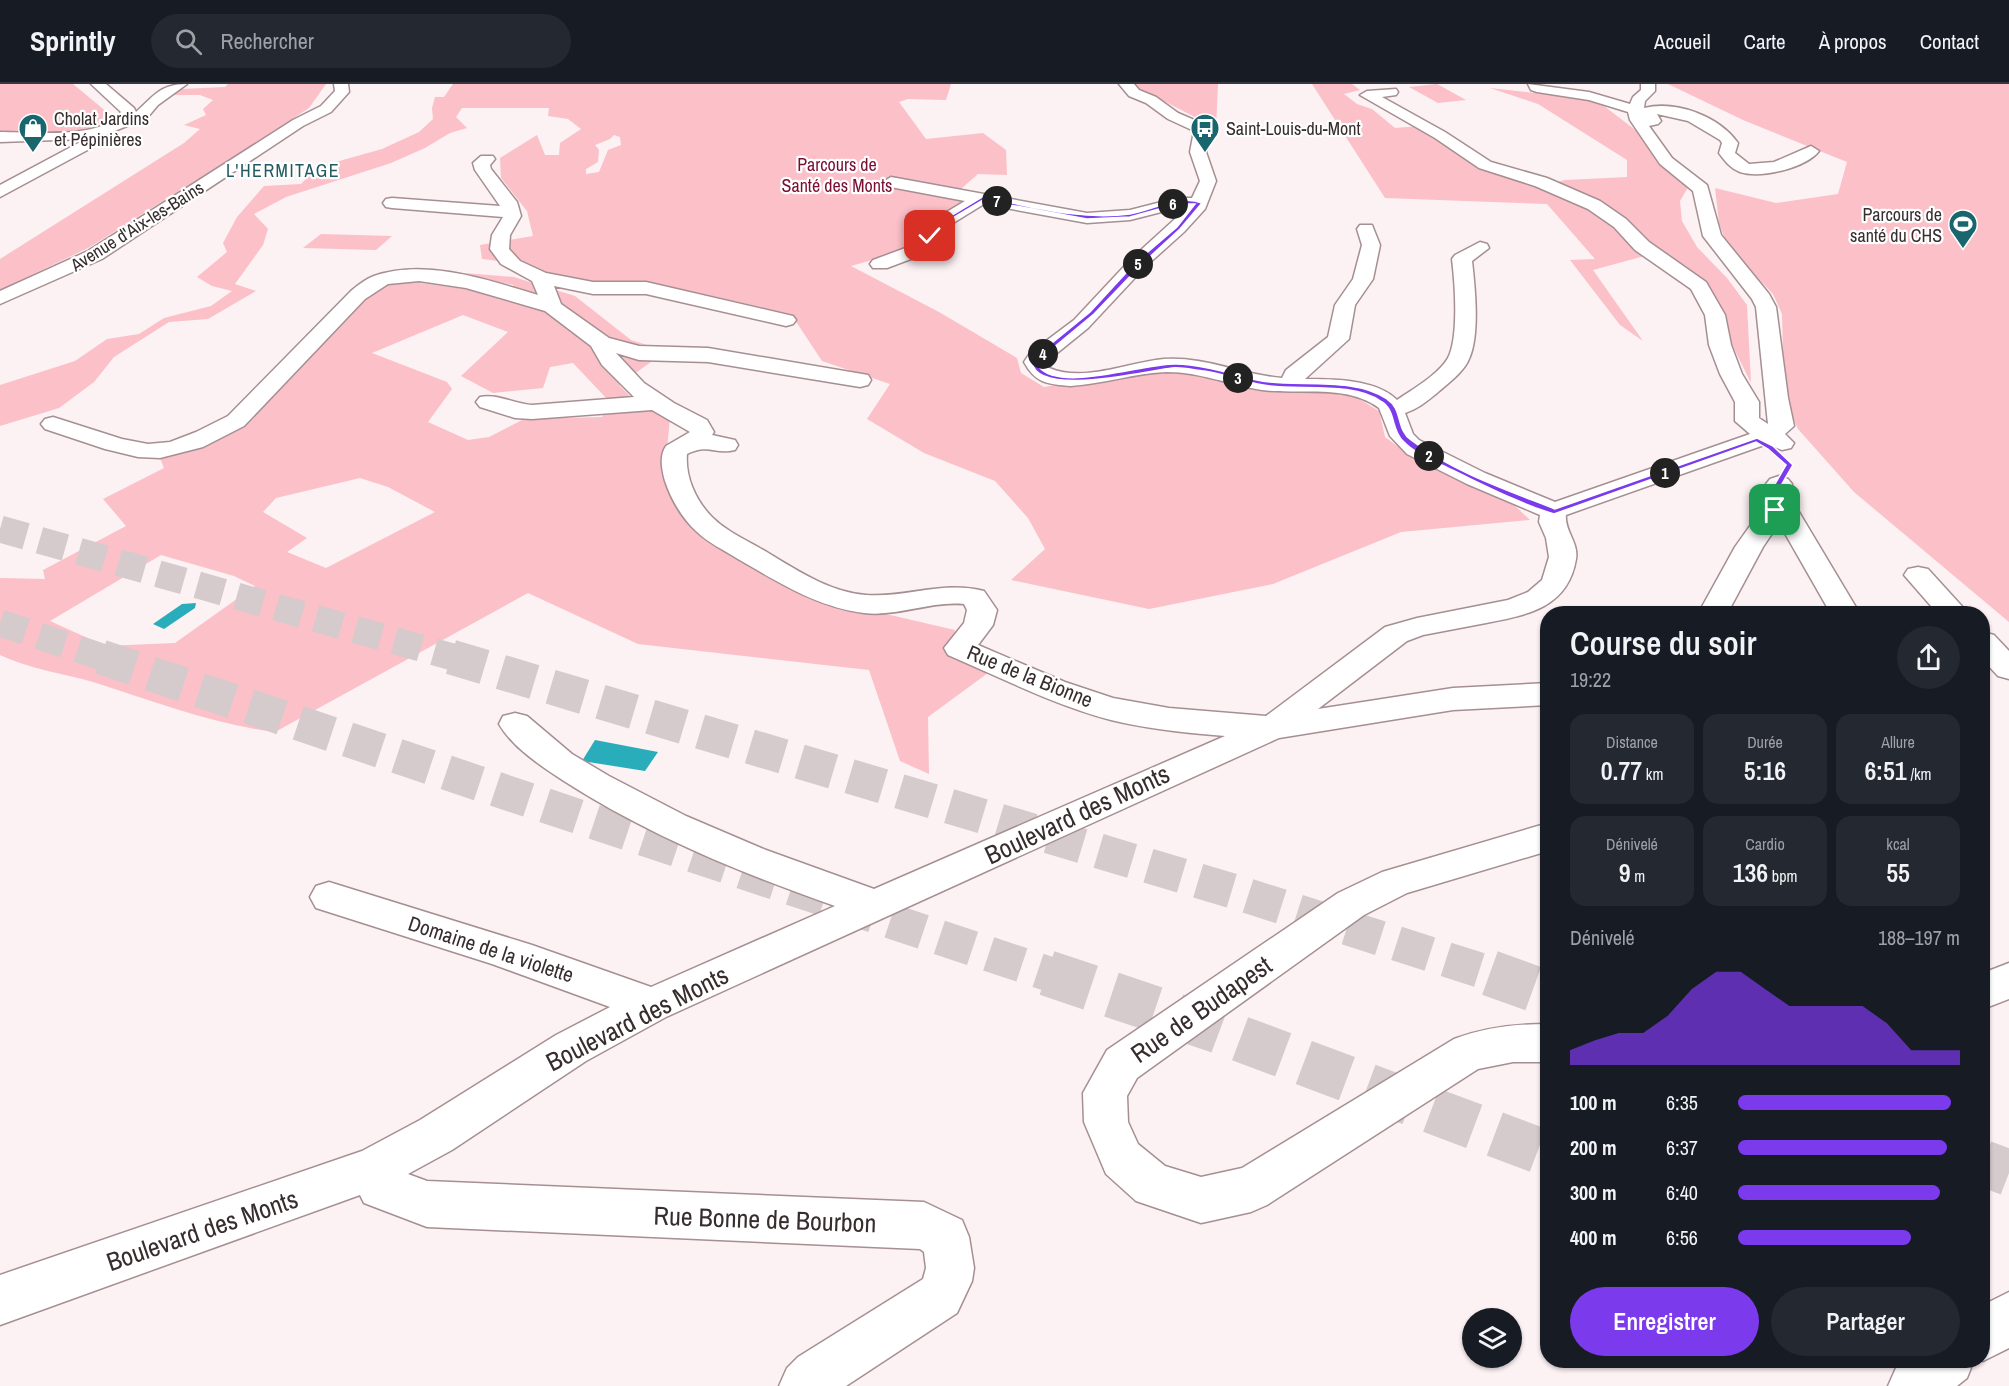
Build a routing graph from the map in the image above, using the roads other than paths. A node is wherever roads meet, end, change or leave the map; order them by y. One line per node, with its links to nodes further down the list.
1 (98, 84): 8 (street)
2 (180, 84): 8 (street)
3 (1126, 84): 18 (street)
4 (1535, 84): 7 (street)
5 (1648, 84): 7 (street)
6 (1391, 92): 34 (street)
7 (1638, 116): 12 (street); 34 (street)
8 (126, 120): 10 (street)
9 (298, 123): 24 (street, Avenue d'Aix-les-Bains)
10 (95, 133): 11 (street); 15 (street)
11 (0, 137)
12 (1811, 151)
13 (487, 159): 19 (street)
14 (891, 182): 16 (street)
15 (0, 192)
16 (982, 198): 18 (street); 22 (street)
17 (392, 203): 19 (street)
18 (1199, 203): 29 (street)
19 (511, 212): 23 (street)
20 (1366, 229): 29 (street)
21 (1480, 248): 32 (street)
22 (880, 264)
23 (541, 278): 25 (street); 26 (street)
24 (0, 298)
25 (552, 307): 27 (street, Rue de la Bionne); 33 (street, Rue de la Bionne)
26 (786, 320)
27 (601, 343): 28 (street); 31 (street, Rue de la Bionne)
28 (860, 380)
29 (1293, 386): 32 (street)
30 (488, 402): 31 (street)
31 (653, 403): 44 (street, Rue de la Bionne)
32 (1394, 409): 35 (street)
33 (53, 424)
34 (1779, 471): 35 (street); 37 (street); 38 (street)
35 (1554, 512): 44 (street)
36 (1918, 575): 39 (street)
37 (1716, 606)
38 (1842, 606)
39 (1947, 606)
40 (1990, 649): 41 (street)
41 (2009, 669)
42 (1540, 694): 44 (street)
43 (515, 724): 47 (street)
44 (1272, 728): 47 (street, Boulevard des Monts)
45 (1540, 839): 51 (street, Rue de Budapest)
46 (328, 897): 50 (street, Domaine de la violette)
47 (874, 905): 50 (street, Boulevard des Monts)
48 (2009, 980): 49 (street)
49 (1990, 989)
50 (652, 1005): 52 (street, Boulevard des Monts)
51 (1540, 1043)
52 (373, 1169): 53 (street, Boulevard des Monts); 57 (street, Rue Bonne de Bourbon)
53 (0, 1300)
54 (2009, 1317): 55 (street)
55 (1990, 1331)
56 (1938, 1368): 58 (street)
57 (805, 1386)
58 (1914, 1386)

